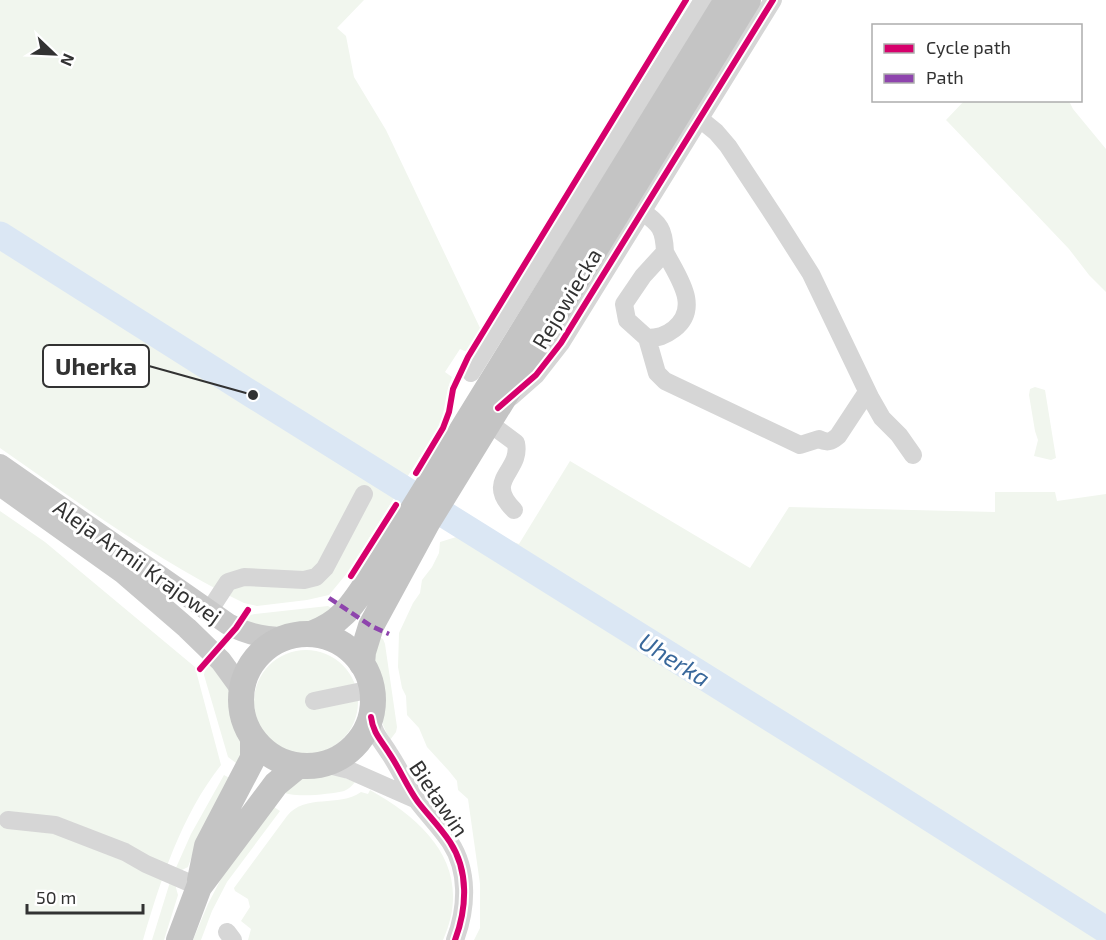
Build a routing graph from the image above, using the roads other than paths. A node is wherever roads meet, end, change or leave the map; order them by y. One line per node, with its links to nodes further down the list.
1 (703, 0): 6 (street)
2 (727, 0): 6 (highway, Rejowiecka)
3 (748, 0): 12 (highway, Rejowiecka)
4 (773, 0): 5 (street)
5 (700, 119): 7 (street); 11 (street)
6 (587, 207): 10 (street); 16 (highway, Rejowiecka)
7 (642, 211): 8 (street); 12 (street)
8 (665, 252): 9 (street); 9 (street)
9 (647, 338): 11 (street)
10 (471, 373)
11 (867, 392): 13 (street)
12 (494, 415): 16 (highway, Rejowiecka); 18 (street)
13 (912, 454)
14 (0, 465): 20 (main road, Aleja Armii Krajowej)
15 (0, 485): 20 (main road, Aleja Armii Krajowej)
16 (438, 487): 19 (highway, Rejowiecka)
17 (364, 494): 21 (street)
18 (514, 510)
19 (418, 519): 22 (highway, Rejowiecka); 24 (highway, Rejowiecka)
20 (78, 530): 21 (main road, Aleja Armii Krajowej); 26 (main road, Aleja Armii Krajowej)
21 (209, 611): 23 (main road, Aleja Armii Krajowej)
22 (311, 634): 23 (highway); 24 (highway)
23 (285, 638): 26 (highway)
24 (362, 664): 25 (highway)
25 (372, 689): 27 (street); 28 (highway)
26 (242, 692): 29 (highway)
27 (314, 701)
28 (371, 717): 30 (highway); 32 (street, Bieławin)
29 (253, 738): 31 (highway); 34 (highway)
30 (325, 764): 31 (highway); 32 (street, Bieławin)
31 (298, 765): 34 (highway)
32 (417, 800): 36 (street, Bieławin)
33 (8, 819): 34 (street)
34 (199, 886): 35 (highway)
35 (178, 940)
36 (455, 940)

